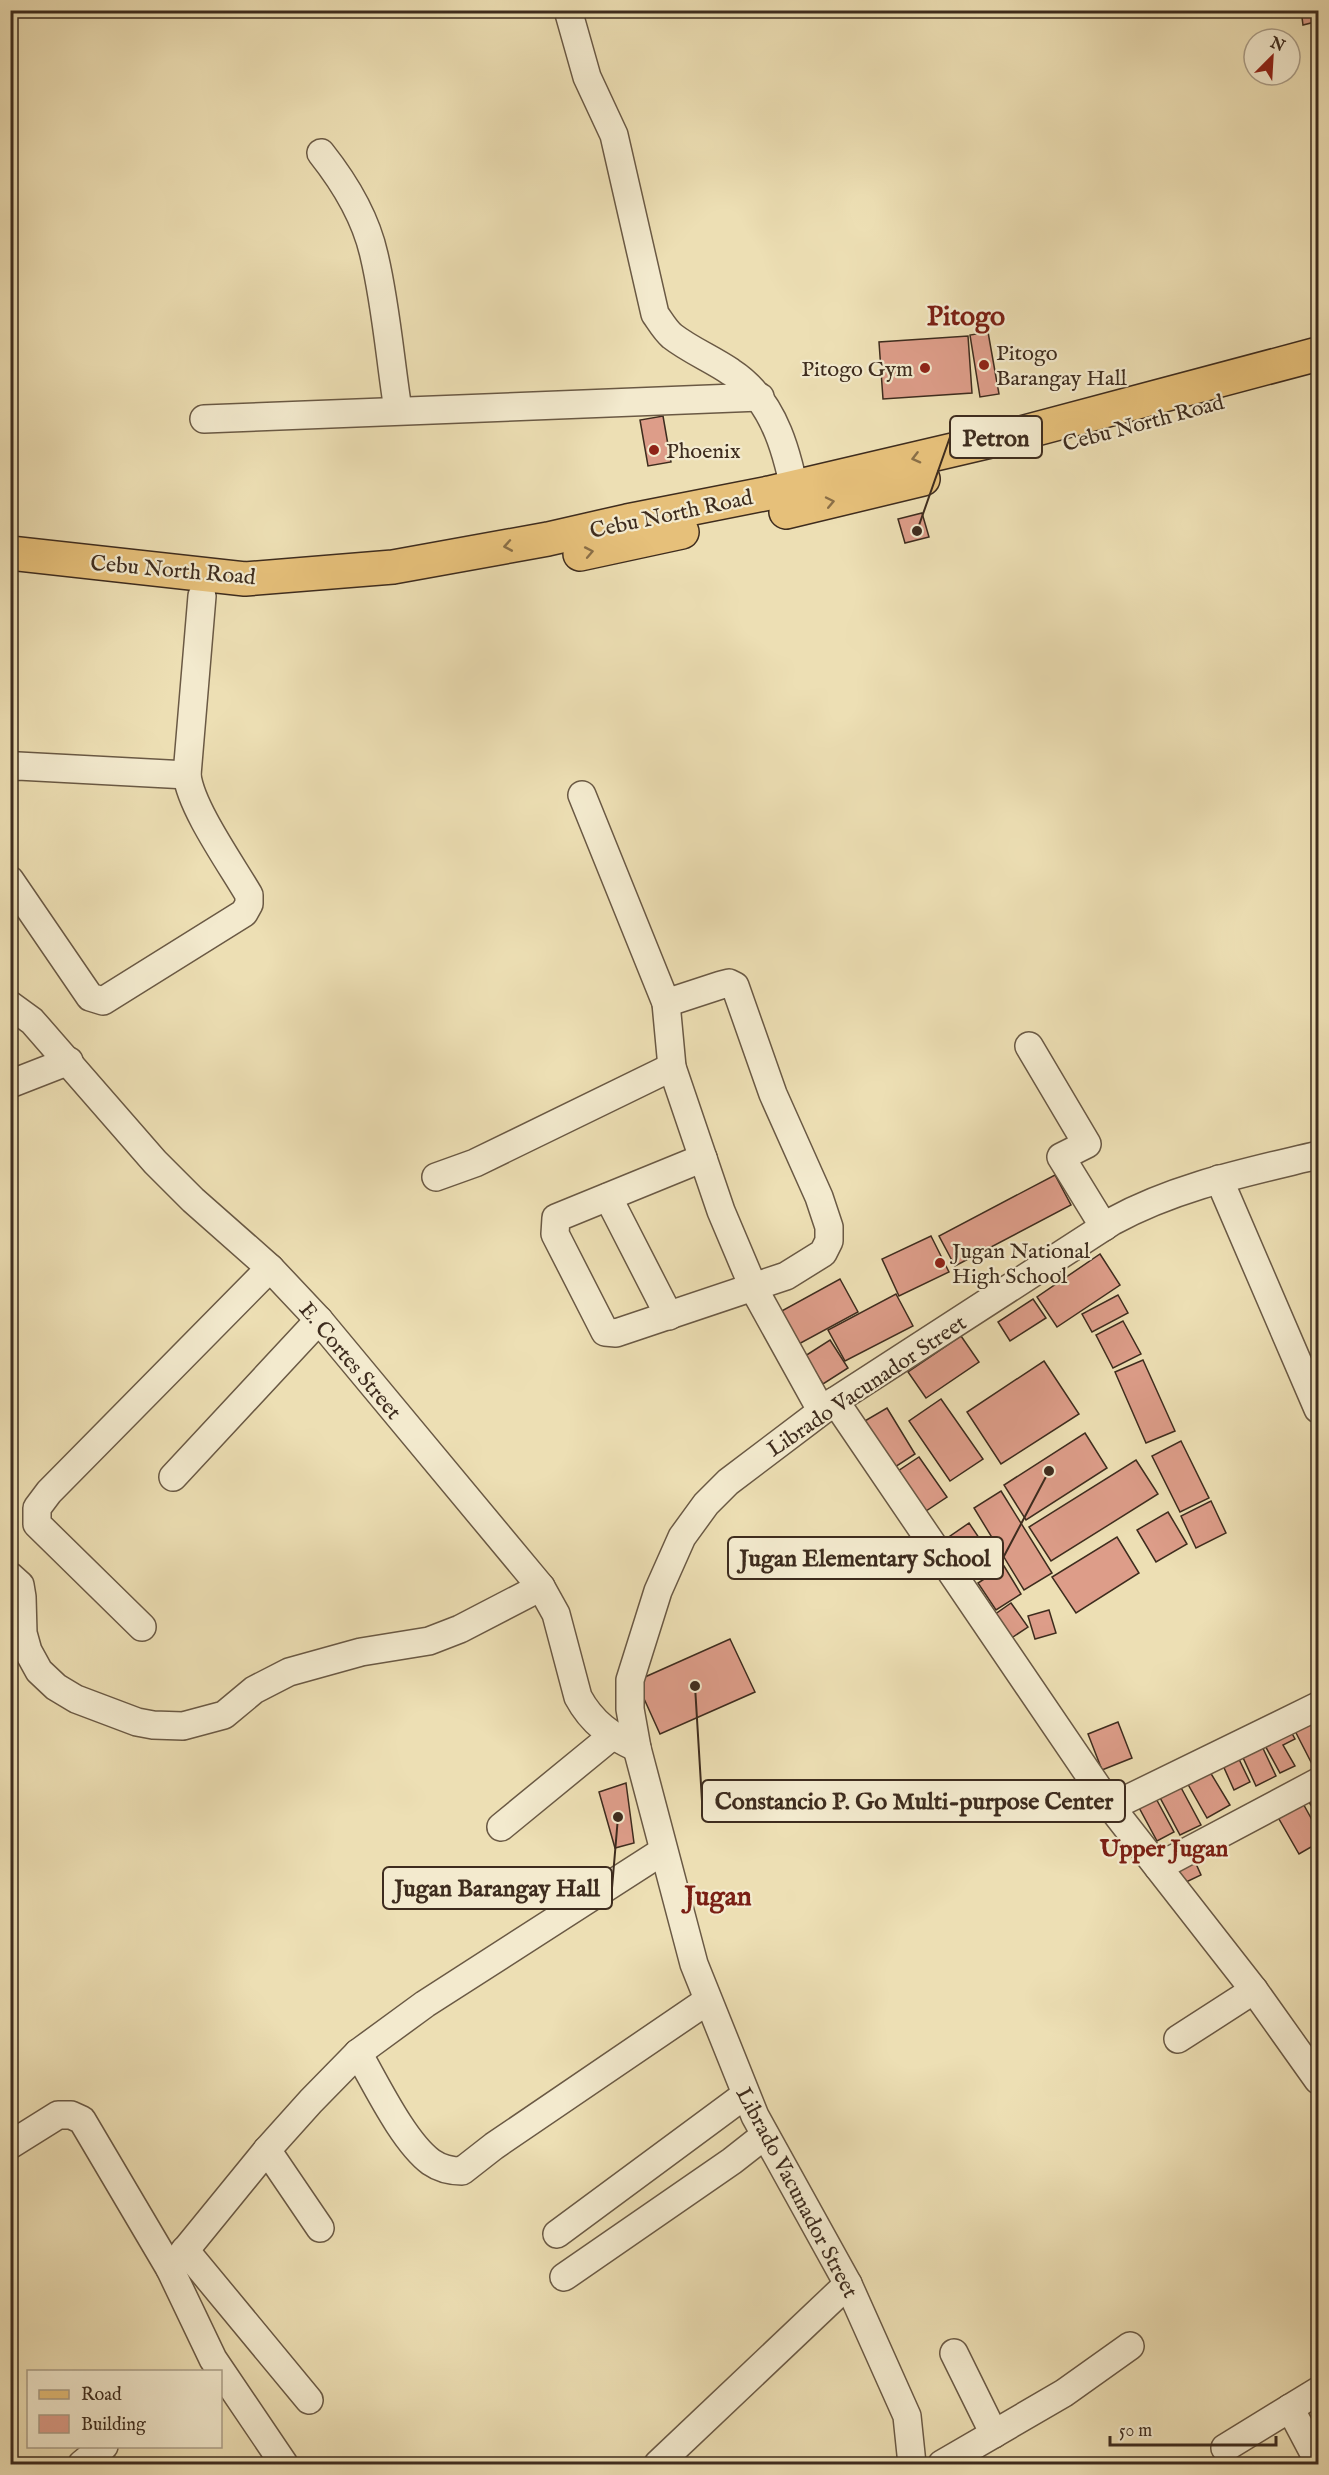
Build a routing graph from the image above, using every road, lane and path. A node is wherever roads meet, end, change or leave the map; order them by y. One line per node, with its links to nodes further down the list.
1 (568, 10): 5 (street)
2 (321, 153): 6 (street)
3 (1318, 354): 8 (main road, Cebu North Road, one-way to 8)
4 (1318, 376): 8 (main road, Cebu North Road, one-way to 4)
5 (760, 397): 6 (street); 8 (street)
6 (398, 410): 7 (street)
7 (204, 419)
8 (796, 498): 9 (main road, Cebu North Road, one-way to 9); 11 (main road, Cebu North Road, one-way to 8)
9 (10, 553)
10 (10, 571): 11 (main road, Cebu North Road)
11 (202, 596): 13 (street)
12 (10, 768): 13 (street)
13 (186, 775): 15 (street)
14 (582, 795): 16 (street)
15 (10, 880)
16 (666, 1003): 20 (street); 29 (street)
17 (10, 1005): 19 (street, E. Cortes Street)
18 (1029, 1046): 27 (street)
19 (69, 1061): 21 (street); 28 (street, E. Cortes Street)
20 (672, 1067): 23 (street); 24 (street)
21 (10, 1084)
22 (1318, 1155): 25 (street, Librado Vacunador Street)
23 (703, 1158): 26 (street); 29 (street)
24 (436, 1177)
25 (1219, 1179): 27 (street, Librado Vacunador Street); 33 (street)
26 (608, 1197): 30 (street); 30 (street)
27 (1104, 1227): 32 (street, Librado Vacunador Street)
28 (270, 1268): 31 (street, E. Cortes Street); 37 (street)
29 (754, 1289): 30 (street); 32 (street)
30 (669, 1316)
31 (319, 1320): 34 (street); 36 (street, E. Cortes Street)
32 (828, 1406): 40 (street, Librado Vacunador Street); 42 (street)
33 (1318, 1409)
34 (173, 1477)
35 (10, 1576): 36 (street)
36 (542, 1587): 39 (street, E. Cortes Street)
37 (142, 1627)
38 (1318, 1706): 42 (street)
39 (612, 1736): 40 (street, E. Cortes Street); 43 (street)
40 (637, 1748): 44 (street, Librado Vacunador Street)
41 (1318, 1782): 45 (street)
42 (1111, 1807): 45 (street)
43 (501, 1827)
44 (663, 1851): 47 (street, Librado Vacunador Street); 49 (street)
45 (1158, 1868): 46 (street)
46 (1254, 1990): 48 (street); 50 (street)
47 (707, 2001): 49 (street); 51 (street, Librado Vacunador Street)
48 (1178, 2039)
49 (358, 2053): 54 (street)
50 (1318, 2080)
51 (745, 2095): 52 (street, Librado Vacunador Street); 56 (street)
52 (765, 2135): 58 (street); 59 (street, Librado Vacunador Street)
53 (10, 2145): 57 (street)
54 (267, 2150): 55 (street); 57 (street)
55 (320, 2228)
56 (557, 2234)
57 (178, 2259): 62 (street); 65 (street)
58 (564, 2277)
59 (848, 2284): 73 (street); 74 (street, Librado Vacunador Street)
60 (1130, 2346): 67 (street)
61 (954, 2353): 67 (street)
62 (205, 2365)
63 (222, 2386): 72 (street)
64 (1318, 2391): 66 (street)
65 (309, 2400)
66 (1290, 2408): 69 (street); 70 (street)
67 (994, 2434): 75 (street)
68 (101, 2448): 71 (street)
69 (1225, 2448)
70 (1318, 2462)
71 (81, 2464)
72 (284, 2464)
73 (658, 2464)
74 (912, 2464)
75 (942, 2464)

